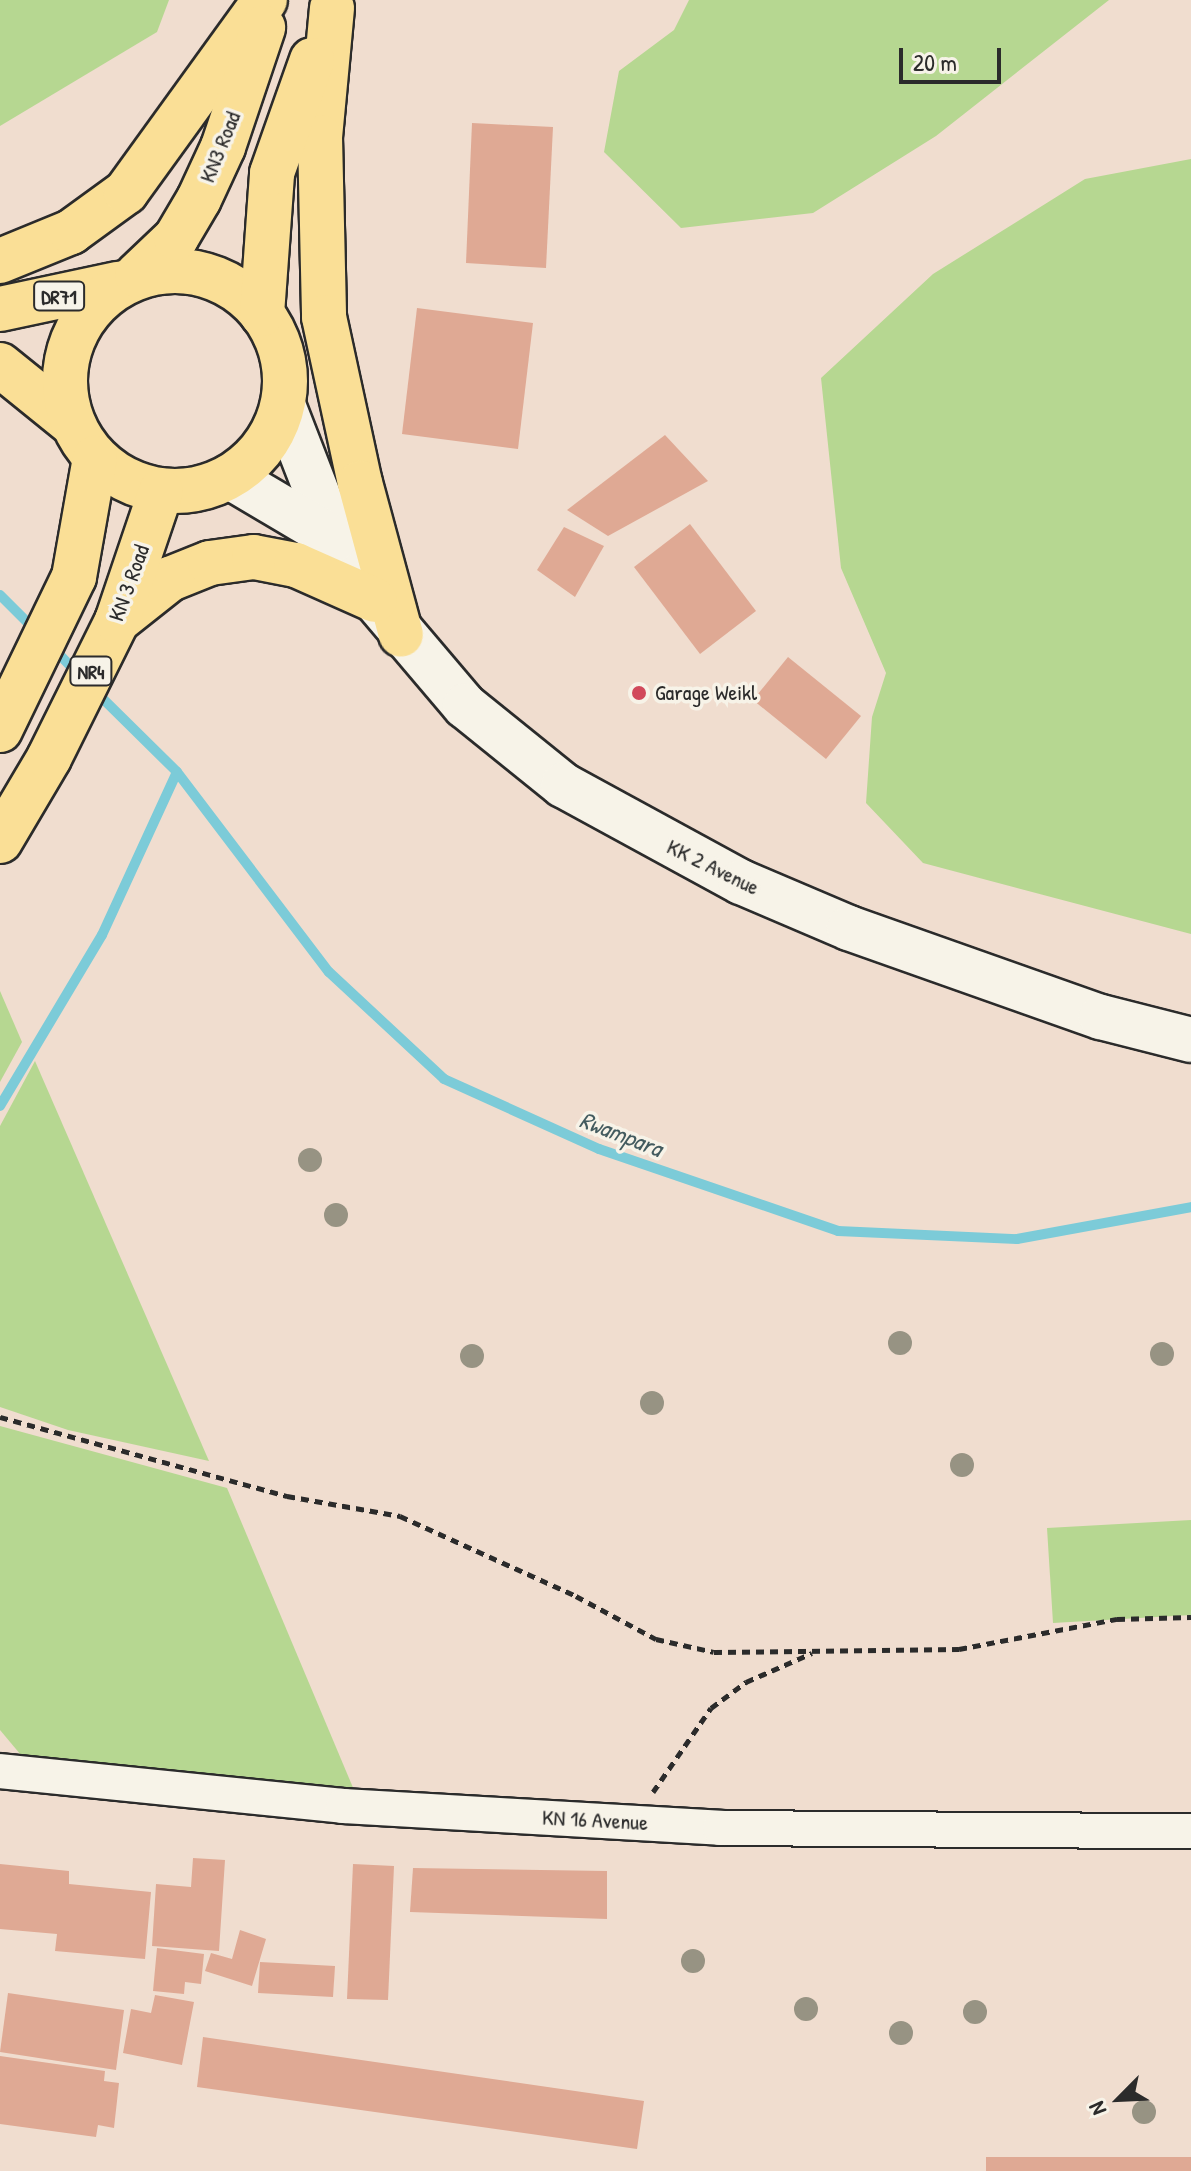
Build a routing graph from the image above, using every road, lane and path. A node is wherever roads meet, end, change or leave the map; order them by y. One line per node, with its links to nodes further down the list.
1 (265, 0): 4 (main road)
2 (273, 0): 5 (main road, KN3 Road / NR4)
3 (334, 4): 7 (main road); 16 (main road)
4 (0, 261)
5 (128, 280): 6 (main road, DR71); 7 (main road); 10 (main road, NR4)
6 (0, 309)
7 (262, 314): 9 (main road)
8 (0, 365): 10 (main road)
9 (283, 405): 11 (main road); 13 (main road, KK 2 Avenue)
10 (84, 441): 12 (main road); 17 (main road, NR4)
11 (230, 477): 12 (main road); 13 (main road, KK 2 Avenue)
12 (161, 491): 15 (main road, KN 3 Road / NR4)
13 (335, 539): 14 (main road, KK 2 Avenue)
14 (375, 600): 15 (main road); 16 (main road, KK 2 Avenue)
15 (117, 621): 18 (main road, KN 3 Road / NR4)
16 (401, 635): 19 (main road, KK 2 Avenue)
17 (0, 730)
18 (0, 841)
19 (1191, 1040)
20 (0, 1417): 22 (path)
21 (1191, 1617): 22 (path)
22 (814, 1652): 24 (path)
23 (0, 1771): 24 (street, KN 16 Avenue)
24 (631, 1822): 25 (street, KN 16 Avenue)
25 (1191, 1831)

